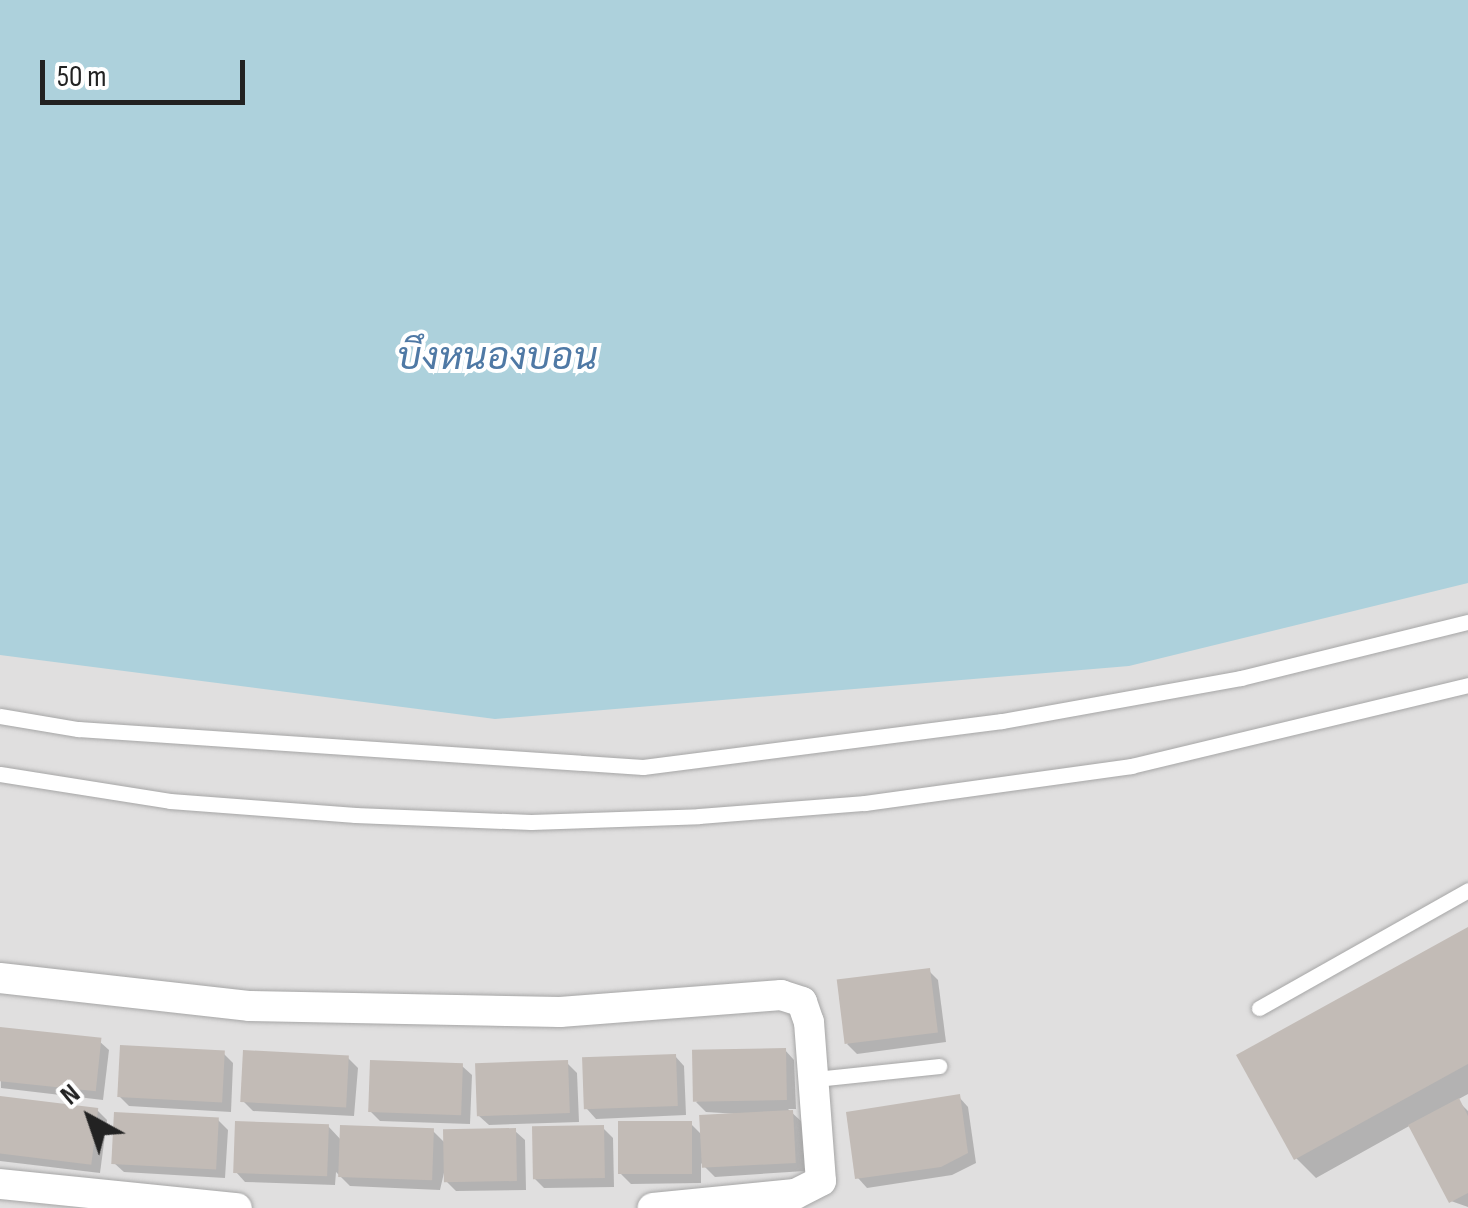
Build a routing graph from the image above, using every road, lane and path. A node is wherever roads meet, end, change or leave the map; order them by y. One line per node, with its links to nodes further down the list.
1 (1468, 622): 3 (lane)
2 (1468, 686): 4 (lane)
3 (0, 716)
4 (0, 774)
5 (1468, 890): 7 (lane)
6 (0, 978): 9 (street)
7 (1260, 1008)
8 (939, 1066): 9 (lane)
9 (816, 1078): 12 (street)
10 (0, 1184): 11 (street)
11 (238, 1208)
12 (653, 1208)

